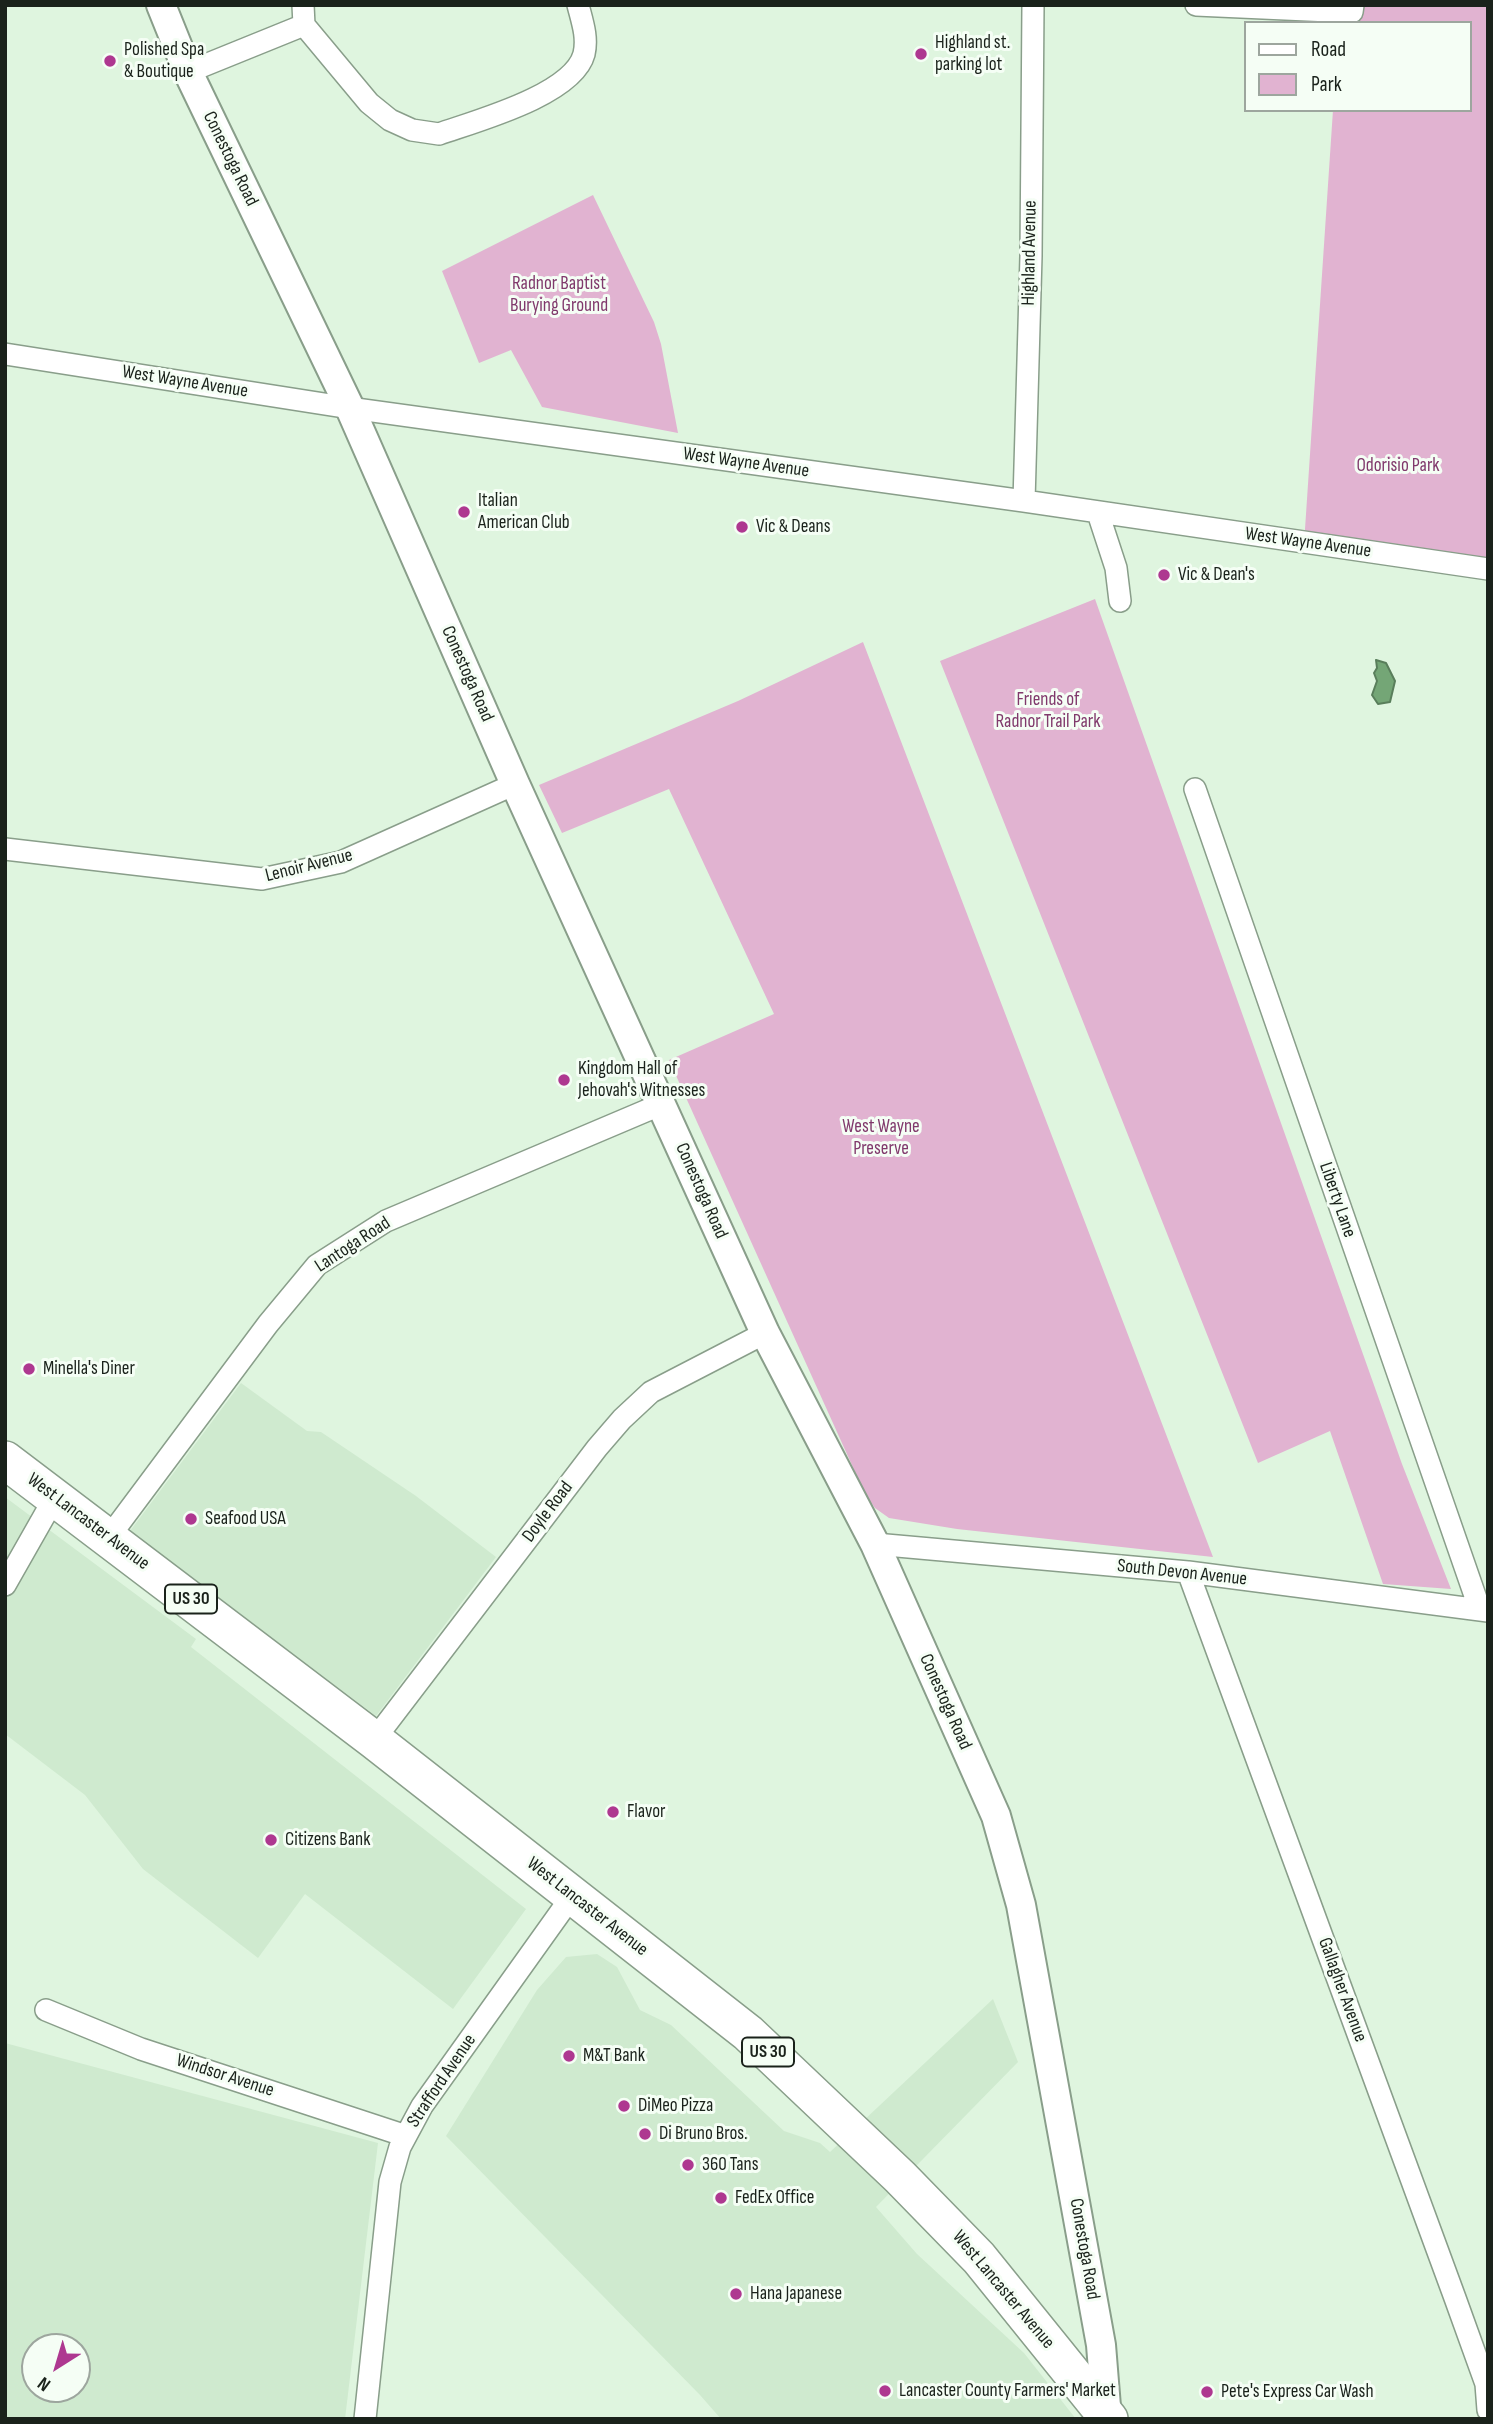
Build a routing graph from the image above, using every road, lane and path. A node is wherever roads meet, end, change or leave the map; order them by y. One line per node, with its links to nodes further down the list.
1 (162, 5): 7 (main road, Conestoga Road)
2 (578, 5): 6 (street)
3 (1033, 5): 10 (street, Highland Avenue)
4 (1196, 5): 5 (street)
5 (1353, 8)
6 (304, 15): 7 (street)
7 (188, 72): 9 (main road, Conestoga Road)
8 (5, 354): 9 (street, West Wayne Avenue)
9 (350, 408): 10 (street, West Wayne Avenue); 14 (main road, Conestoga Road)
10 (1024, 501): 11 (street, West Wayne Avenue)
11 (1098, 513): 12 (street, West Wayne Avenue); 13 (street)
12 (1488, 569)
13 (1120, 601)
14 (515, 784): 16 (street, Lenoir Avenue); 17 (main road, Conestoga Road)
15 (1195, 789): 25 (street, Liberty Lane)
16 (5, 849)
17 (662, 1104): 18 (main road, Conestoga Road); 21 (street, Lantoga Road)
18 (765, 1333): 22 (main road, Conestoga Road); 26 (street, Doyle Road)
19 (5, 1460): 20 (highway, West Lancaster Avenue / US 30)
20 (55, 1497): 21 (highway, West Lancaster Avenue / US 30); 24 (street)
21 (109, 1537): 26 (highway, West Lancaster Avenue / US 30)
22 (875, 1545): 23 (street, South Devon Avenue); 31 (main road, Conestoga Road)
23 (1188, 1572): 25 (street, South Devon Avenue); 30 (street, Gallagher Avenue)
24 (5, 1585)
25 (1484, 1610)
26 (374, 1740): 27 (highway, West Lancaster Avenue / US 30)
27 (572, 1896): 29 (street, Strafford Avenue); 31 (highway, West Lancaster Avenue / US 30)
28 (46, 2010): 29 (street, Windsor Avenue)
29 (406, 2136): 32 (street, Strafford Avenue)
30 (1488, 2410)
31 (1108, 2418)
32 (365, 2419)

